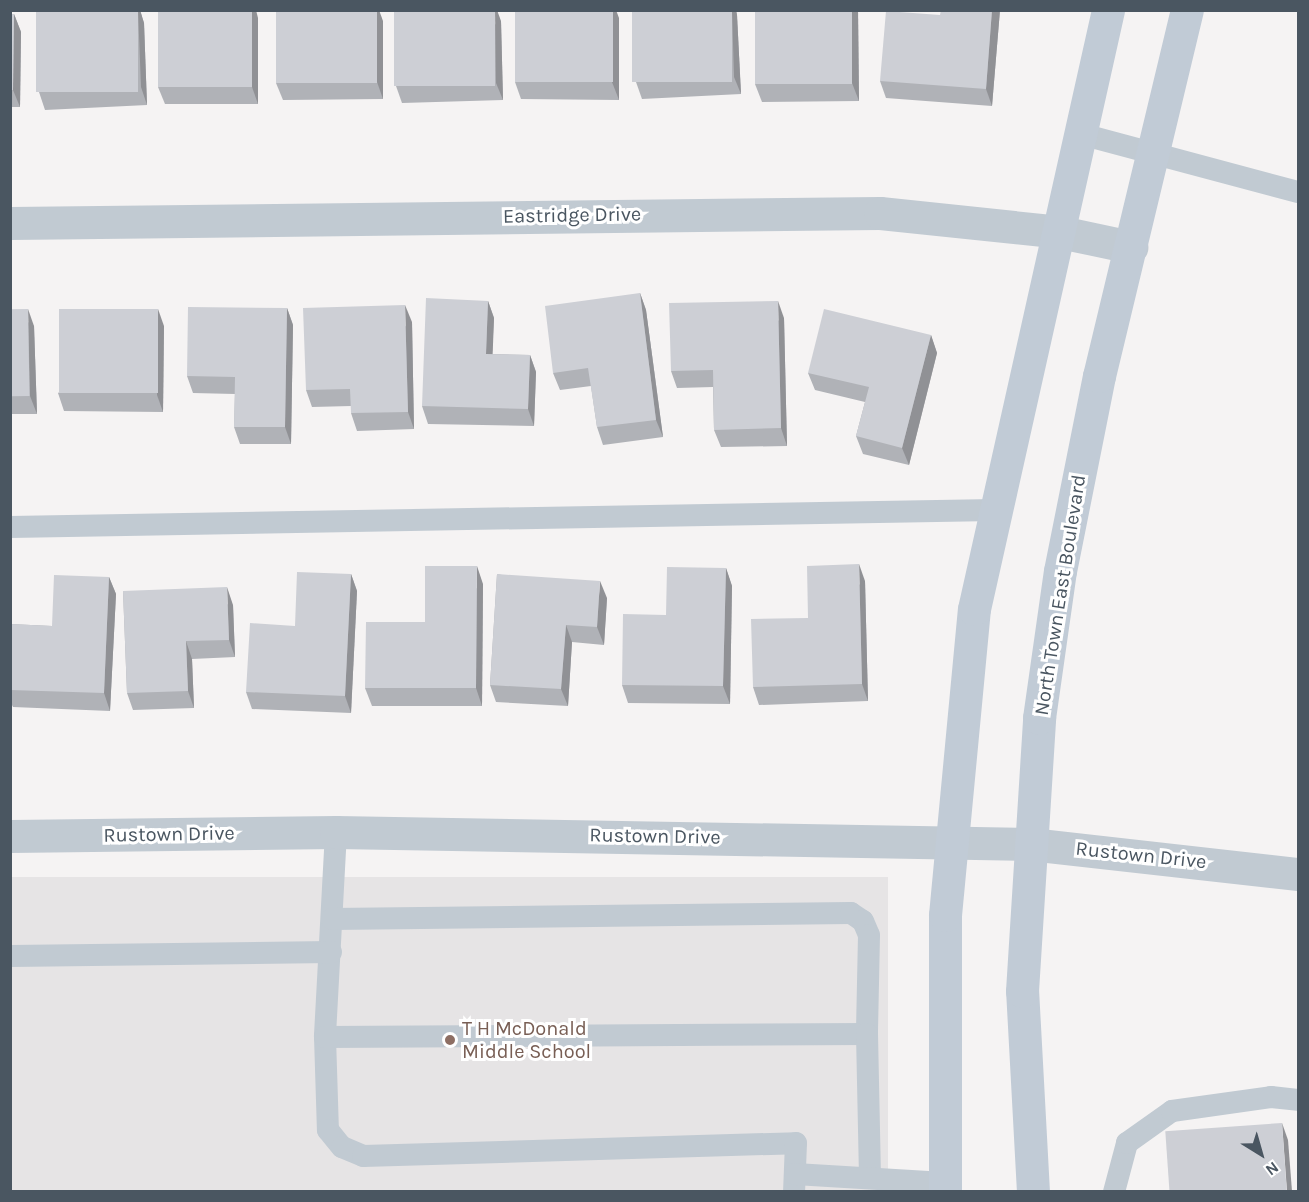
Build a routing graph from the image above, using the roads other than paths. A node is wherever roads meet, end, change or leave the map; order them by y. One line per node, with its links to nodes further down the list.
1 (1108, 10): 3 (main road)
2 (1187, 10): 4 (main road, North Town East Boulevard)
3 (1081, 134): 4 (lane); 7 (main road)
4 (1154, 151): 5 (lane); 8 (main road, North Town East Boulevard)
5 (1299, 192)
6 (10, 223): 7 (street, Eastridge Drive)
7 (1060, 232): 8 (street, Eastridge Drive); 9 (main road)
8 (1131, 247): 14 (main road, North Town East Boulevard)
9 (995, 510): 10 (lane); 13 (main road)
10 (10, 527)
11 (336, 832): 12 (street, Rustown Drive); 13 (street, Rustown Drive); 16 (lane)
12 (10, 836)
13 (955, 840): 14 (street, Rustown Drive); 24 (main road)
14 (1030, 844): 15 (street, Rustown Drive); 25 (main road, North Town East Boulevard)
15 (1299, 874)
16 (332, 919): 17 (lane); 19 (lane)
17 (331, 952): 18 (lane); 20 (lane)
18 (10, 956)
19 (867, 1034): 20 (lane); 22 (lane)
20 (324, 1037): 23 (lane)
21 (1299, 1100): 26 (lane)
22 (870, 1178): 23 (lane); 24 (lane)
23 (794, 1183)
24 (945, 1187)
25 (1033, 1191)
26 (1114, 1191)

